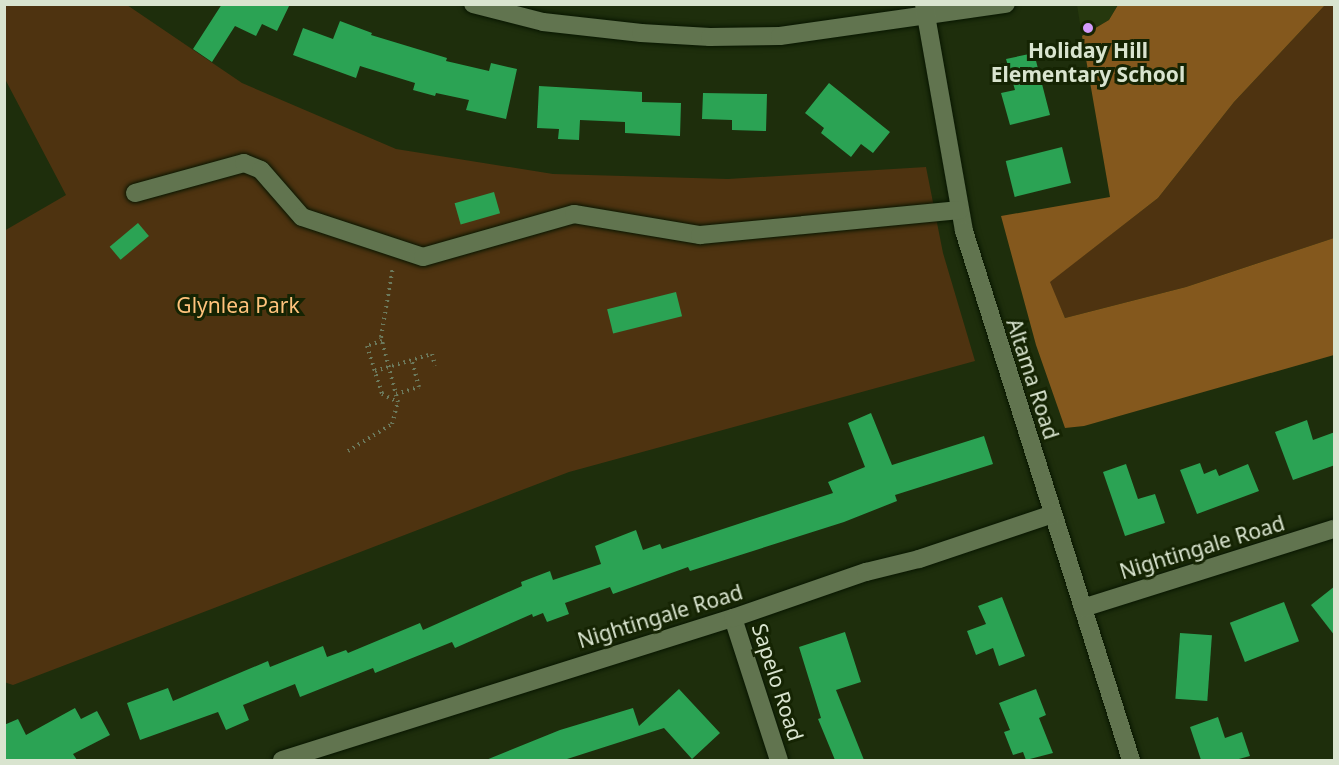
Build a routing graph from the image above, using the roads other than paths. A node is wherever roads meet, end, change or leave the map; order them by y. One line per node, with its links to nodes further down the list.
1 (473, 4): 3 (street)
2 (1006, 4): 3 (street)
3 (925, 10): 5 (street, Altama Road)
4 (135, 193): 5 (street)
5 (960, 210): 6 (street, Altama Road)
6 (1053, 514): 8 (street, Altama Road); 9 (street, Nightingale Road)
7 (1335, 529): 8 (street, Nightingale Road)
8 (1083, 608): 12 (street, Altama Road)
9 (733, 618): 10 (street, Nightingale Road); 11 (street, Sapelo Road)
10 (282, 760)
11 (779, 760)
12 (1131, 760)

